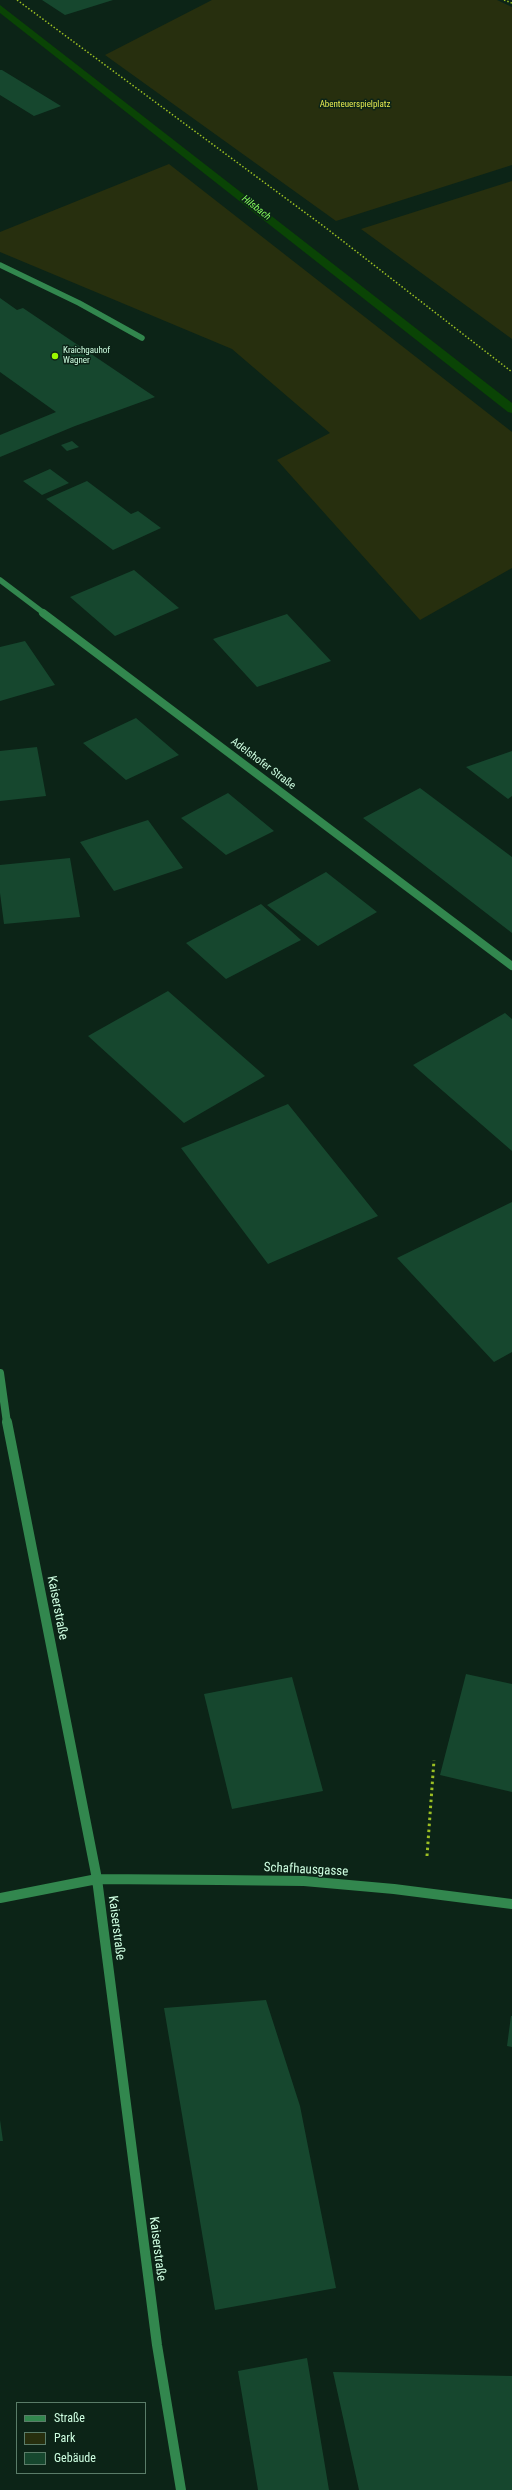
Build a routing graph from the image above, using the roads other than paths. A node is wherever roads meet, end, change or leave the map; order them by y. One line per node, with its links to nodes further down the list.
1 (0, 265): 2 (street)
2 (142, 338)
3 (0, 580): 4 (street, Adelshofer Straße)
4 (512, 966)
5 (0, 1373): 6 (street, Kaiserstraße)
6 (97, 1879): 7 (street, Schafhausgasse); 8 (street, Schafhausgasse); 9 (street, Kaiserstraße)
7 (0, 1898)
8 (512, 1904)
9 (180, 2490)

